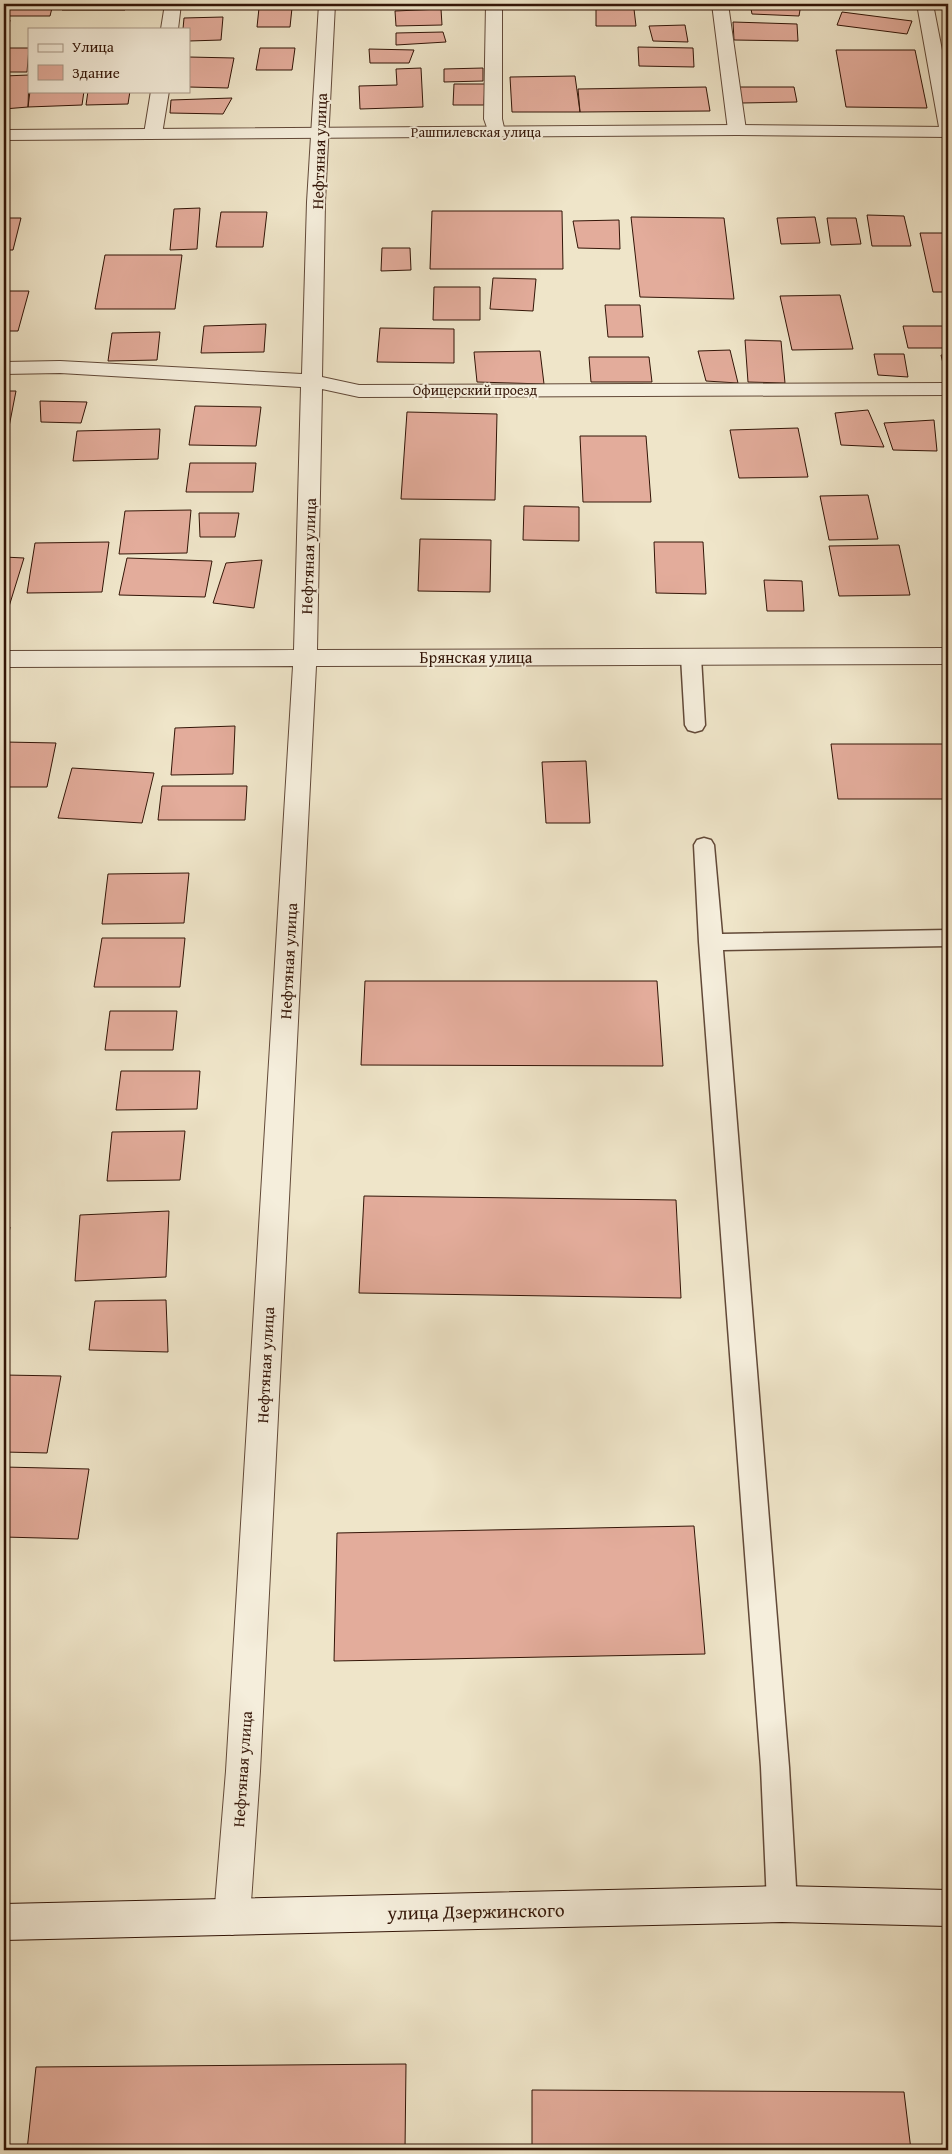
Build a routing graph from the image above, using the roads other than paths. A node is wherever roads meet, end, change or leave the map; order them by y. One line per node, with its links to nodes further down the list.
1 (173, 4): 6 (street)
2 (327, 4): 12 (street, Нефтяная улица)
3 (494, 4): 10 (street)
4 (720, 4): 9 (street)
5 (925, 4): 8 (street)
6 (170, 28)
7 (160, 92): 13 (street)
8 (948, 127)
9 (737, 130): 10 (street, Рашпилевская улица); 11 (street, Рашпилевская улица)
10 (496, 132): 12 (street, Рашпилевская улица)
11 (948, 132)
12 (319, 133): 13 (street, Рашпилевская улица); 16 (street, Нефтяная улица)
13 (153, 134): 14 (street, Рашпилевская улица)
14 (4, 135)
15 (4, 368): 16 (street, Офицерский проезд)
16 (313, 381): 17 (street, Офицерский проезд); 18 (street, Нефтяная улица)
17 (948, 389)
18 (305, 656): 20 (street, Брянская улица); 21 (street, Брянская улица); 28 (street, Нефтяная улица)
19 (948, 656): 20 (street, Брянская улица)
20 (691, 657): 22 (lane)
21 (4, 659)
22 (695, 725)
23 (704, 845): 25 (lane)
24 (948, 938): 25 (lane)
25 (710, 942): 26 (lane)
26 (782, 1904): 27 (street, улица Дзержинского); 28 (street, улица Дзержинского)
27 (948, 1908)
28 (232, 1917): 29 (street, улица Дзержинского)
29 (4, 1922)

